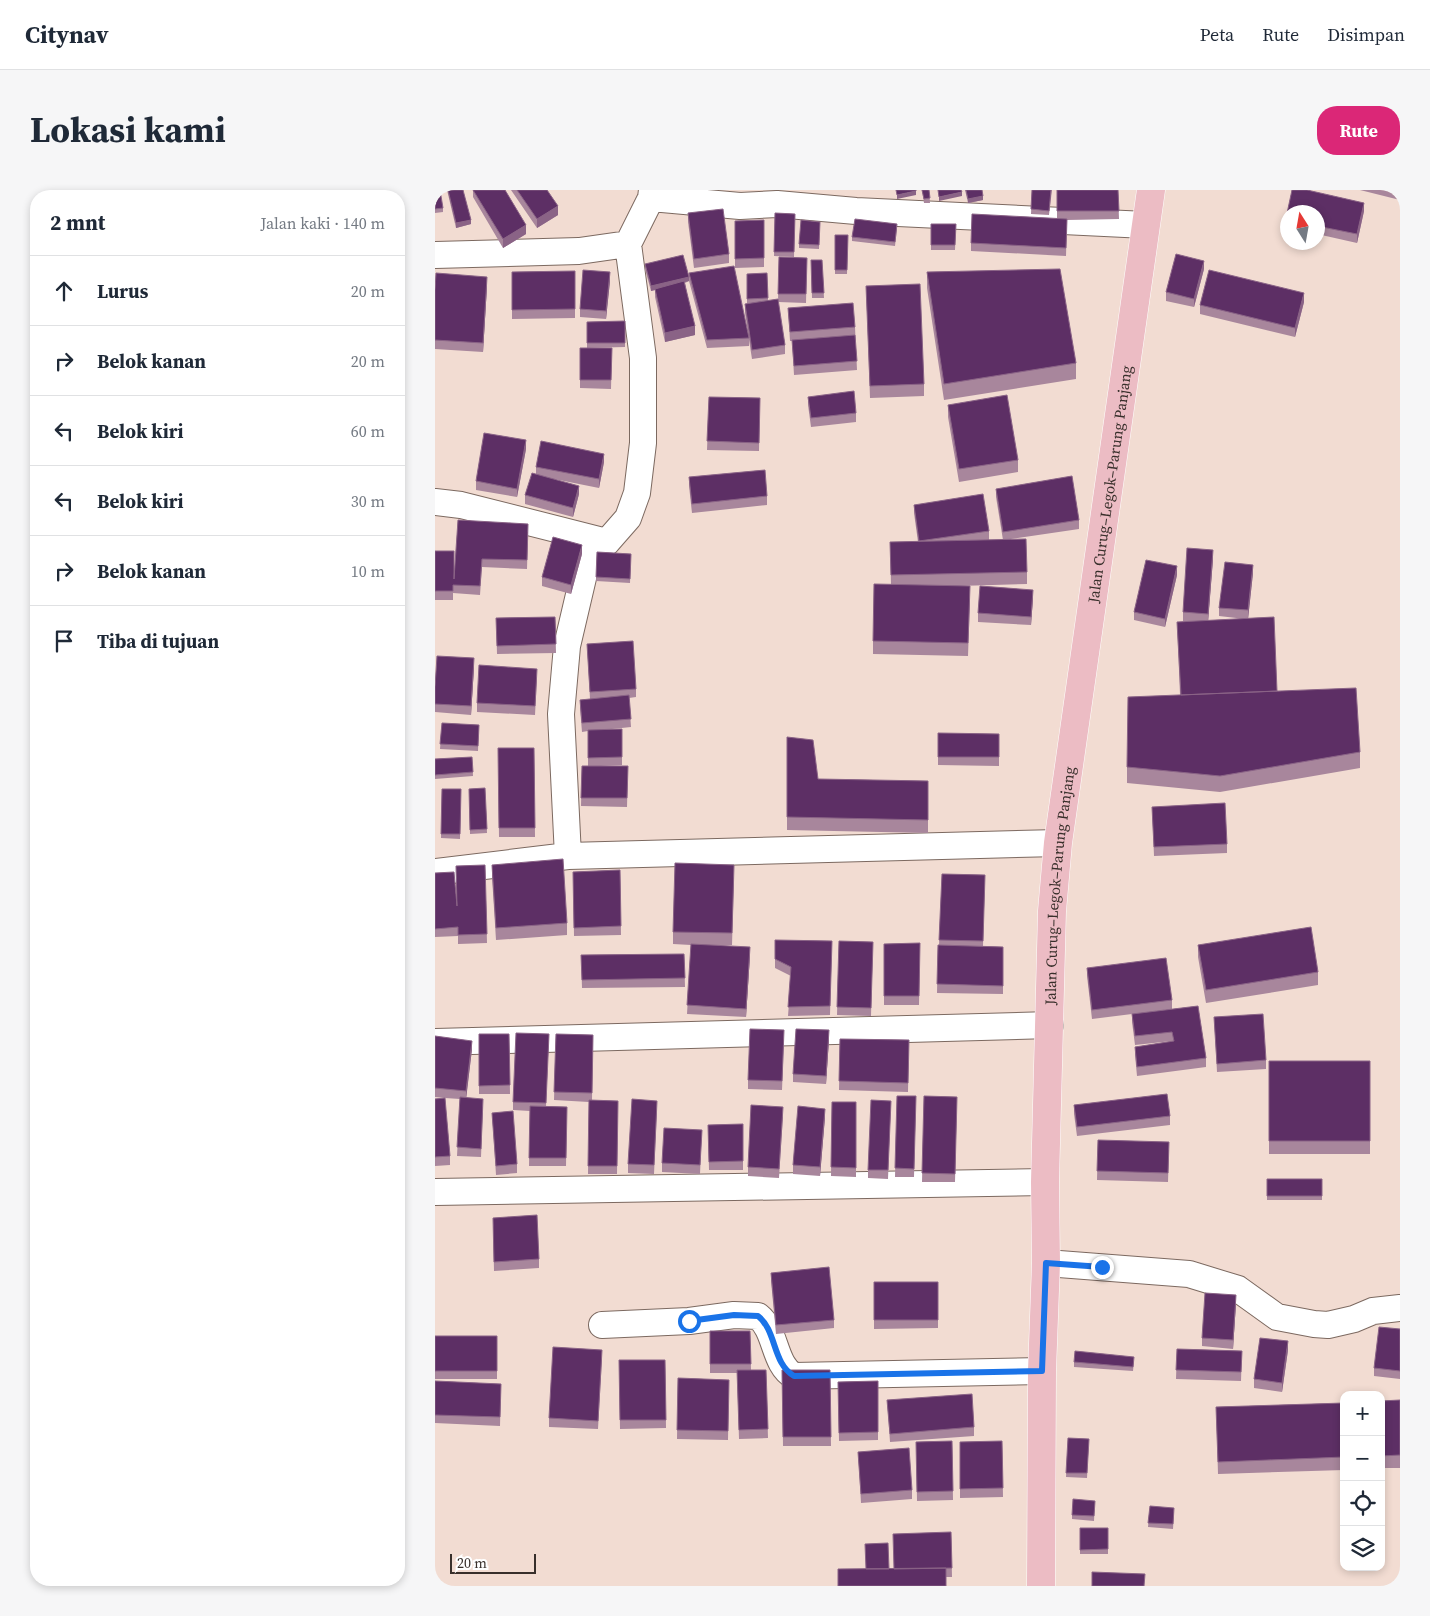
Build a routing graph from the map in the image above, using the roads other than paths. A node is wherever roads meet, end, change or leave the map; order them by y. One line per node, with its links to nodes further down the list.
1 (1151, 190): 4 (main road, Jalan Curug–Legok–Parung Panjang)
2 (651, 194): 3 (street); 5 (street)
3 (777, 197): 4 (street)
4 (1146, 225): 9 (main road, Jalan Curug–Legok–Parung Panjang)
5 (628, 244): 6 (street); 8 (street)
6 (435, 255)
7 (435, 502): 8 (street)
8 (607, 542): 10 (street)
9 (1058, 843): 10 (street); 12 (main road, Jalan Curug–Legok–Parung Panjang)
10 (568, 856): 11 (street)
11 (435, 872)
12 (1050, 1025): 13 (street); 14 (main road, Jalan Curug–Legok–Parung Panjang)
13 (435, 1042)
14 (1045, 1182): 15 (street); 16 (main road, Jalan Curug–Legok–Parung Panjang)
15 (435, 1192)
16 (1046, 1263): 17 (street); 19 (main road, Jalan Curug–Legok–Parung Panjang)
17 (1400, 1308)
18 (601, 1325): 19 (street)
19 (1042, 1371): 20 (main road, Jalan Curug–Legok–Parung Panjang)
20 (1041, 1586)

